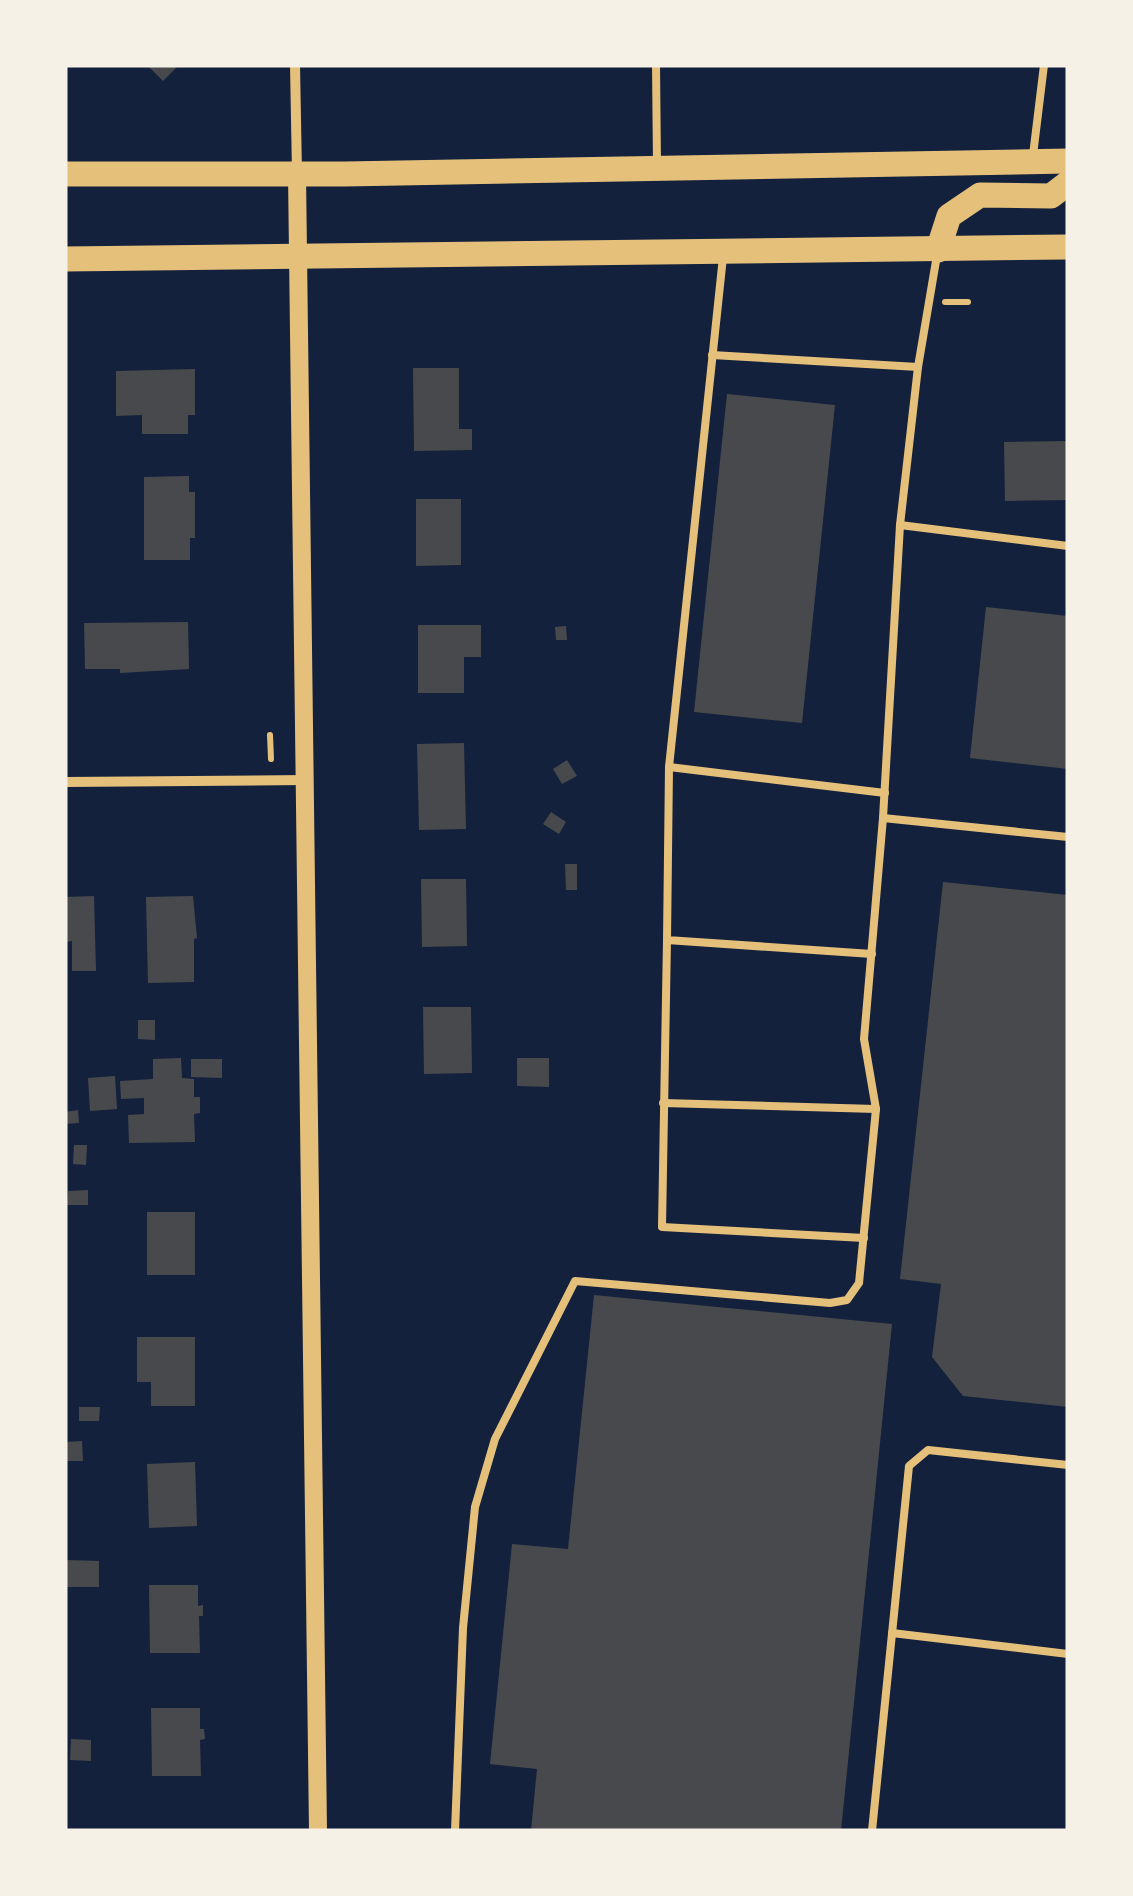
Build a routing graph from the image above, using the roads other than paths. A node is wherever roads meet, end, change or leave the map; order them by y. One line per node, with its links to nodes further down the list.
1 (295, 65): 8 (street)
2 (656, 65): 6 (lane)
3 (1044, 65): 4 (lane)
4 (1032, 162): 5 (main road); 6 (main road)
5 (1068, 162)
6 (656, 168): 8 (main road)
7 (65, 174): 8 (main road)
8 (298, 174): 13 (street)
9 (1068, 182): 11 (main road)
10 (1068, 247): 11 (main road)
11 (938, 250): 12 (main road); 16 (lane)
12 (723, 253): 13 (main road); 15 (lane)
13 (299, 257): 14 (main road); 20 (street)
14 (65, 259)
15 (712, 355): 16 (lane); 19 (lane)
16 (918, 366): 17 (lane)
17 (900, 526): 18 (lane); 22 (lane)
18 (1068, 546)
19 (669, 767): 22 (lane); 25 (lane)
20 (306, 780): 21 (street); 33 (street)
21 (65, 782)
22 (884, 792): 23 (lane)
23 (883, 818): 24 (lane); 26 (lane)
24 (1068, 837)
25 (667, 940): 26 (lane); 27 (lane)
26 (872, 954): 28 (lane)
27 (662, 1103): 28 (lane); 29 (lane)
28 (876, 1109): 29 (lane)
29 (864, 1238): 34 (lane)
30 (1068, 1465): 31 (lane)
31 (892, 1633): 32 (lane); 35 (lane)
32 (1068, 1654)
33 (318, 1831)
34 (455, 1831)
35 (872, 1831)

